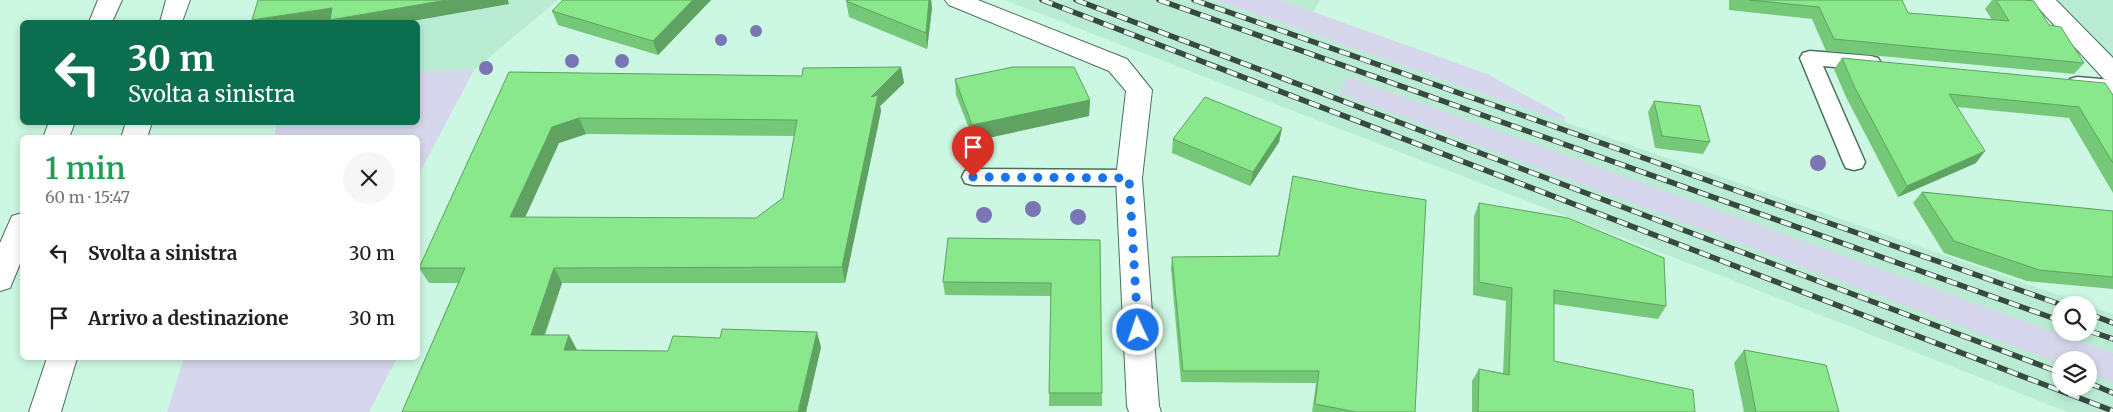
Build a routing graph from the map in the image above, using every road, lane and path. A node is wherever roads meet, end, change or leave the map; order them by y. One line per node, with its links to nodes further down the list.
1 (110, 0): 5 (main road)
2 (178, 0): 6 (main road)
3 (957, 0): 13 (main road)
4 (2043, 0): 8 (main road)
5 (102, 20)
6 (172, 20)
7 (1888, 65): 11 (lane)
8 (2113, 73)
9 (2054, 81): 10 (lane)
10 (2113, 87)
11 (1854, 162)
12 (973, 177): 13 (lane)
13 (1129, 178): 18 (main road)
14 (20, 228): 15 (main road)
15 (0, 280)
16 (61, 360): 17 (main road)
17 (44, 412)
18 (1145, 412)

